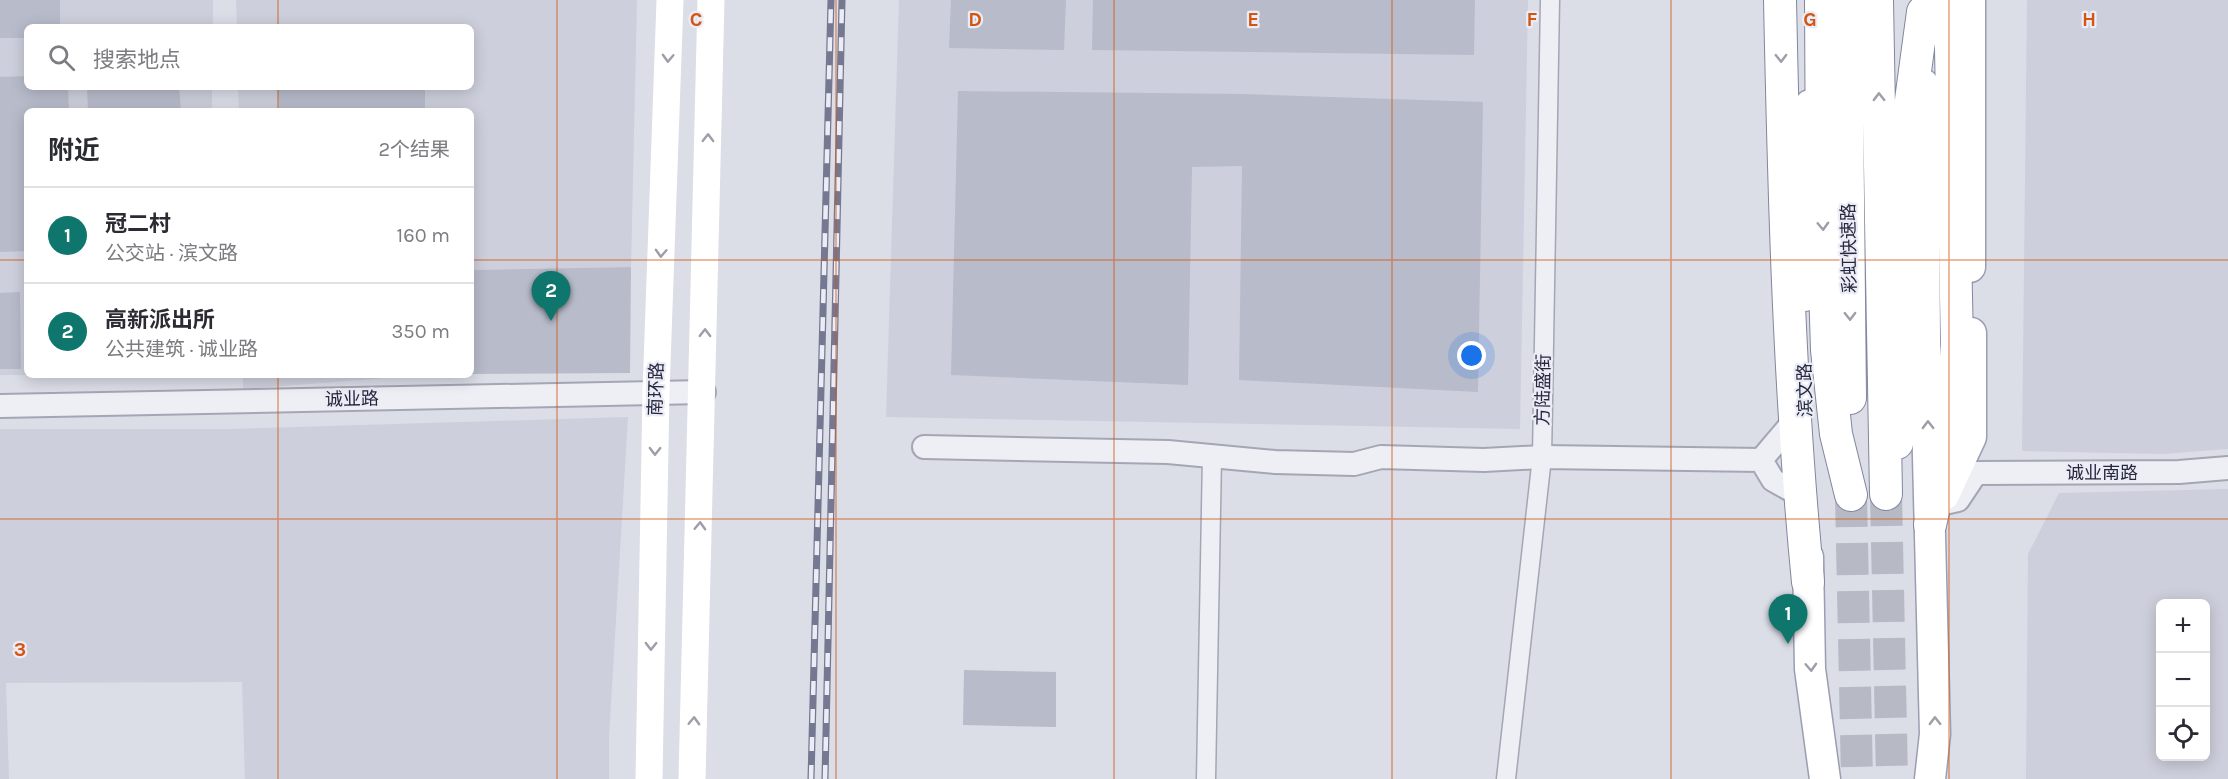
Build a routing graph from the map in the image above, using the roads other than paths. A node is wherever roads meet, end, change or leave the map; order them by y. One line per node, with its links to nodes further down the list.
1 (670, 0): 10 (main road, 南环路, one-way to 10)
2 (711, 0): 11 (main road, one-way to 2)
3 (1550, 0): 16 (street, 方陆盛街)
4 (1780, 0): 13 (highway, one-way to 13)
5 (1820, 0): 6 (highway, 彩虹快速路); 22 (main road, 滨文路)
6 (1846, 0)
7 (1877, 0): 9 (highway, 彩虹快速路, one-way to 7)
8 (1970, 0): 18 (main road)
9 (1932, 4): 21 (main road, one-way to 9); 21 (highway)
10 (656, 392): 11 (street, 诚业路); 12 (street, 诚业路); 23 (main road, 南环路, one-way to 23)
11 (704, 392): 24 (main road, one-way to 11)
12 (0, 406)
13 (1794, 421): 17 (street); 20 (highway)
14 (924, 447): 15 (street)
15 (1212, 456): 16 (street); 25 (street)
16 (1542, 457): 17 (street); 26 (street, 方陆盛街)
17 (1761, 460): 20 (street)
18 (1972, 460): 19 (street, 诚业南路); 21 (main road)
19 (2228, 468)
20 (1800, 495): 22 (highway)
21 (1935, 515): 28 (main road, one-way to 21)
22 (1809, 582): 27 (main road, 滨文路, one-way to 27)
23 (649, 779)
24 (692, 779)
25 (1206, 779)
26 (1506, 779)
27 (1825, 779)
28 (1930, 779)

